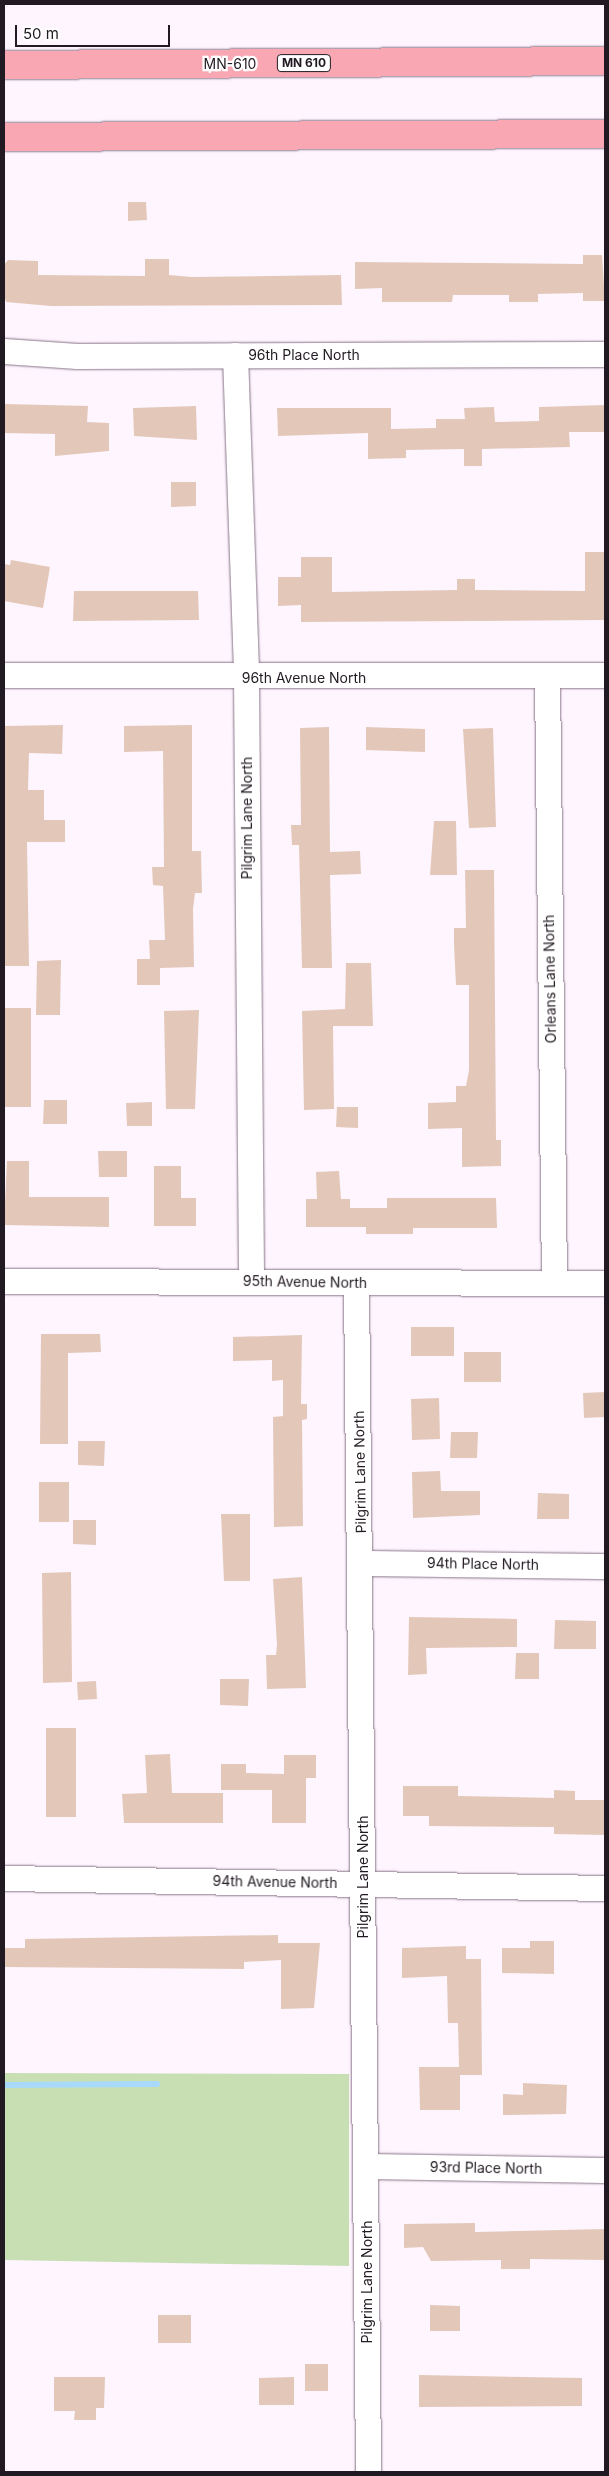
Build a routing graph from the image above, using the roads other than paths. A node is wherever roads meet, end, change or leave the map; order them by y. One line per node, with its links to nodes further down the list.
1 (605, 61): 2 (highway, MN-610 / MN 610)
2 (4, 65)
3 (605, 134): 4 (highway)
4 (4, 136)
5 (4, 351): 7 (street, 96th Place North)
6 (605, 354): 7 (street, 96th Place North)
7 (235, 355): 11 (street, Pilgrim Lane North)
8 (4, 674): 11 (street, 96th Avenue North)
9 (547, 676): 10 (street, 96th Avenue North); 11 (street, 96th Avenue North); 15 (street, Orleans Lane North)
10 (605, 676)
11 (246, 678): 13 (street, Pilgrim Lane North)
12 (4, 1281): 13 (street, 95th Avenue North)
13 (251, 1281): 14 (street, 95th Avenue North)
14 (356, 1282): 15 (street, 95th Avenue North); 17 (street, Pilgrim Lane North)
15 (554, 1282): 16 (street, 95th Avenue North)
16 (605, 1283)
17 (361, 1563): 18 (street, 94th Place North); 20 (street, Pilgrim Lane North)
18 (605, 1566)
19 (4, 1878): 20 (street, 94th Avenue North)
20 (363, 1884): 21 (street, 94th Avenue North); 22 (street, Pilgrim Lane North)
21 (605, 1888)
22 (367, 2166): 23 (street, 93rd Place North); 24 (street, Pilgrim Lane North)
23 (605, 2170)
24 (368, 2472)

